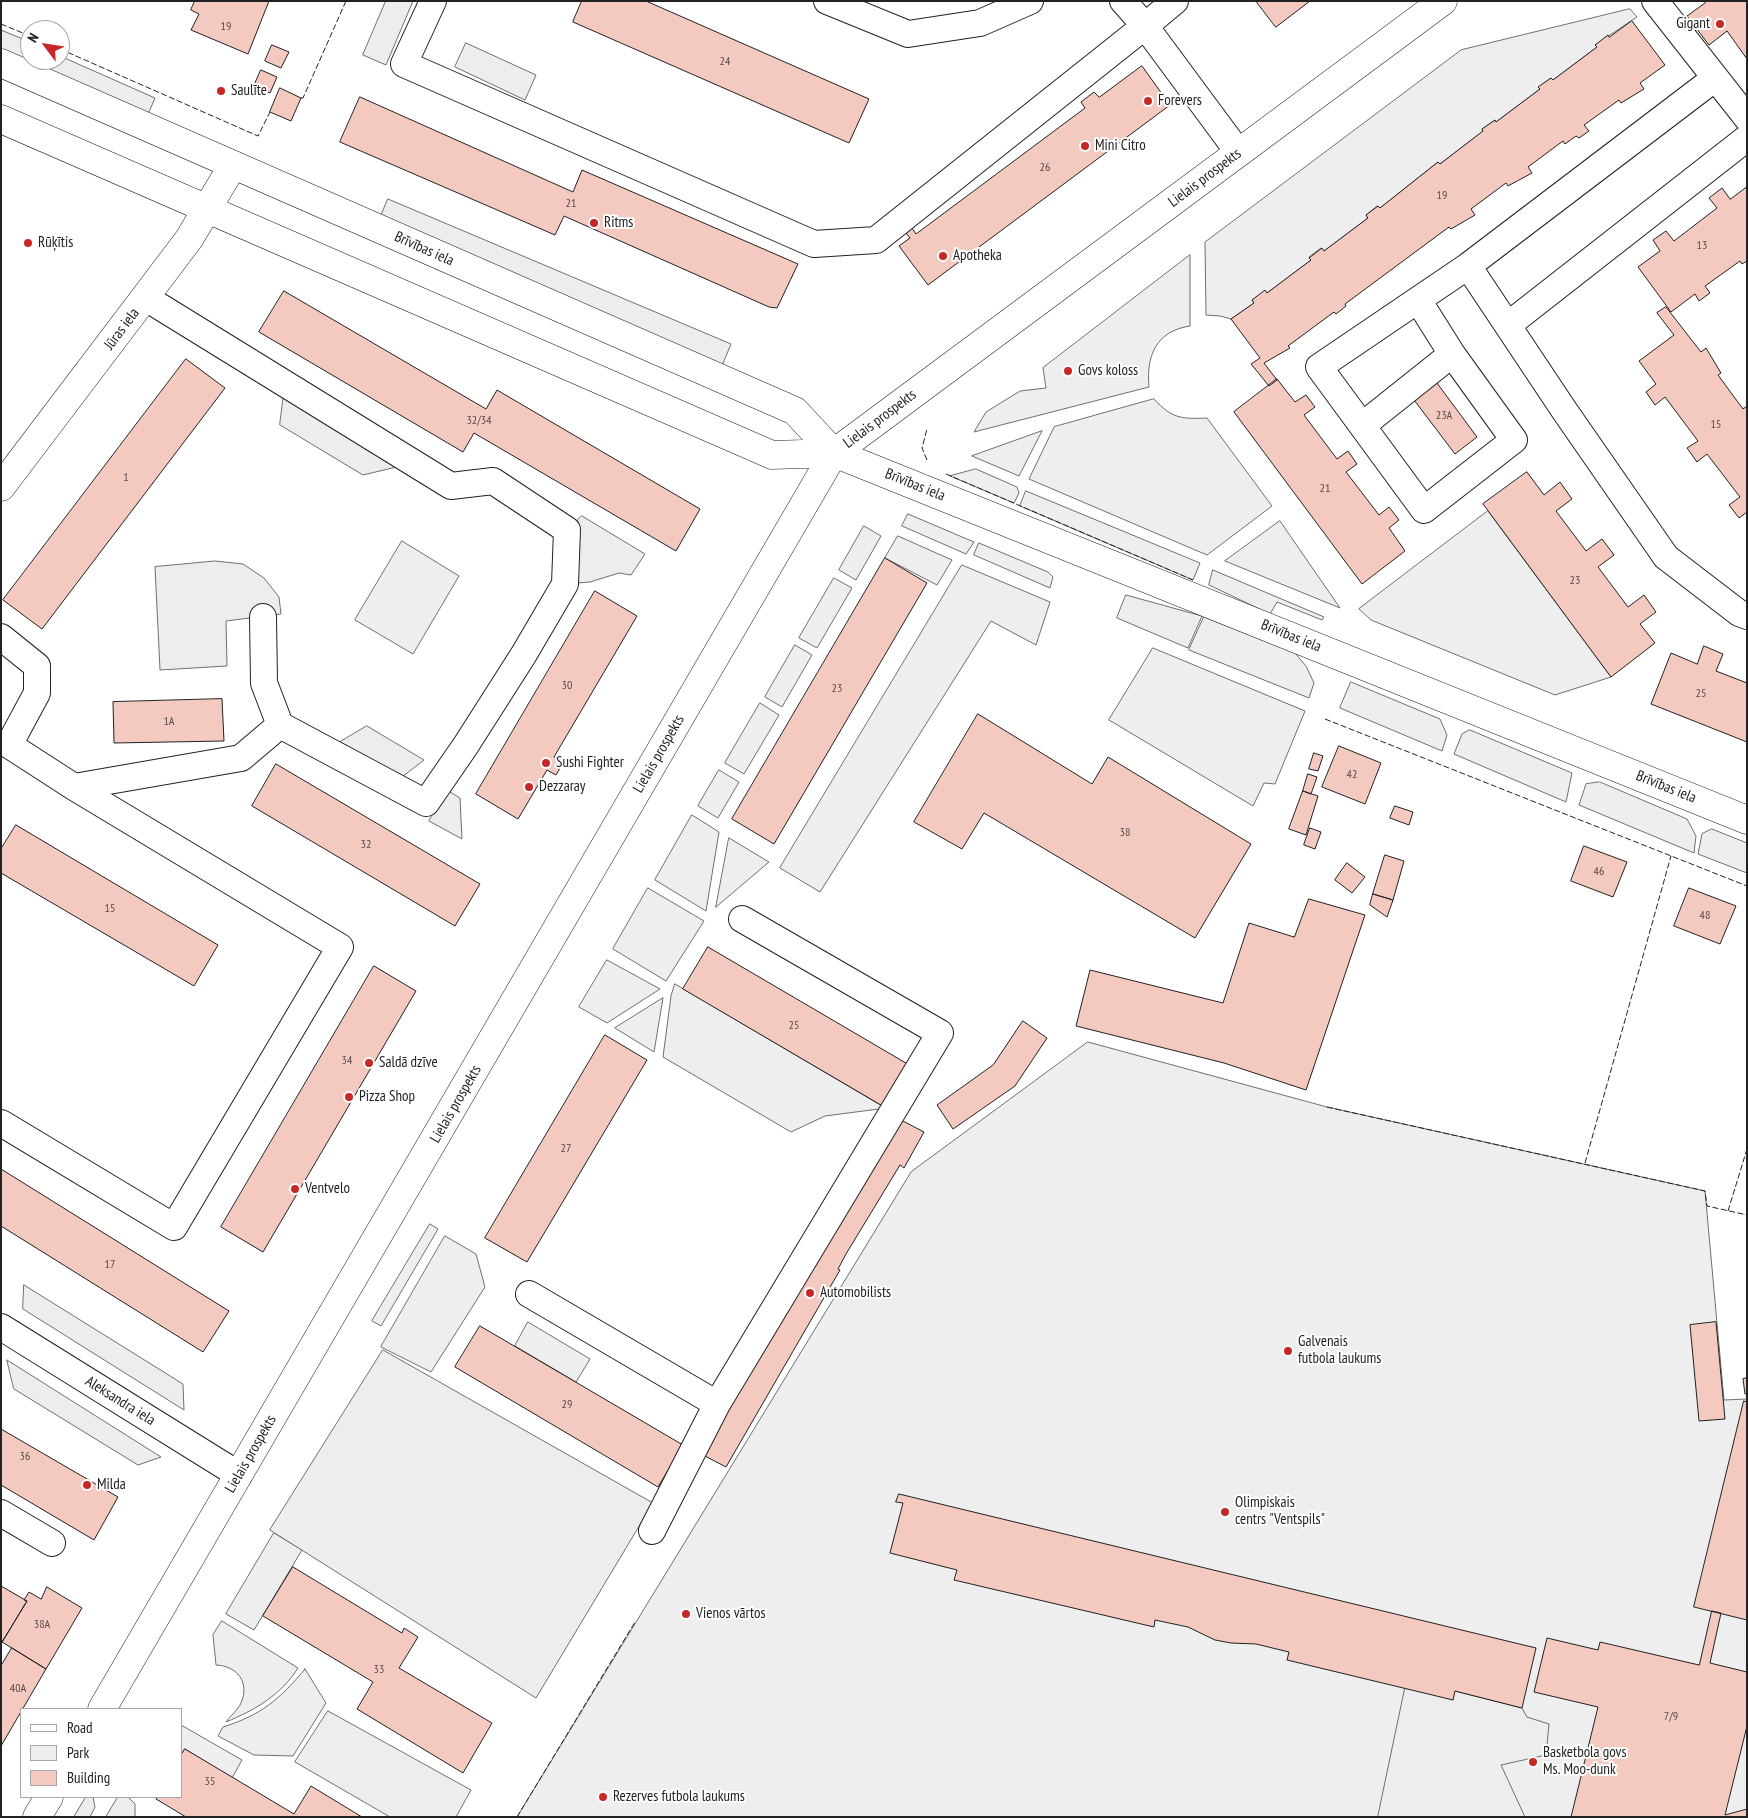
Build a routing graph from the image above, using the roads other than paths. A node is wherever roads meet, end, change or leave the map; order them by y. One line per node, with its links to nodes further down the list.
1 (433, 1): 8 (street)
2 (827, 1): 3 (street)
3 (1030, 1)
4 (1123, 1): 8 (street)
5 (1176, 1): 8 (street)
6 (1443, 1): 14 (main road, Lielais prospekts)
7 (1655, 1): 10 (street)
8 (1145, 26): 14 (street)
9 (1, 63): 15 (main road, Brīvības iela)
10 (1714, 79): 11 (street); 17 (street)
11 (1747, 118)
12 (1, 119): 16 (main road, Brīvības iela)
13 (1747, 138): 20 (street)
14 (1239, 153): 23 (main road, Lielais prospekts)
15 (233, 165): 16 (main road, Jūras iela); 23 (main road, Brīvības iela)
16 (207, 209): 18 (main road, Jūras iela); 23 (main road, Brīvības iela)
17 (1468, 266): 19 (street); 20 (street)
18 (146, 298): 24 (main road, Jūras iela); 28 (street)
19 (1418, 300): 21 (street); 22 (street)
20 (1508, 325): 25 (street)
21 (1452, 354): 22 (street); 22 (street)
22 (1363, 425)
23 (834, 453): 30 (main road, Brīvības iela); 36 (main road, Lielais prospekts)
24 (1, 487)
25 (1747, 616)
26 (263, 617): 28 (street)
27 (1, 637): 29 (street)
28 (280, 725): 29 (street)
29 (74, 787): 32 (street)
30 (1747, 820)
31 (742, 919): 35 (street)
32 (1, 1123)
33 (529, 1294): 35 (street)
34 (1, 1327): 36 (street, Aleksandra iela)
35 (717, 1404): 38 (street)
36 (239, 1475): 40 (main road, Lielais prospekts)
37 (1, 1513): 39 (street)
38 (652, 1530)
39 (52, 1543)
40 (103, 1708)
41 (48, 1798): 42 (main road)
42 (38, 1817)

